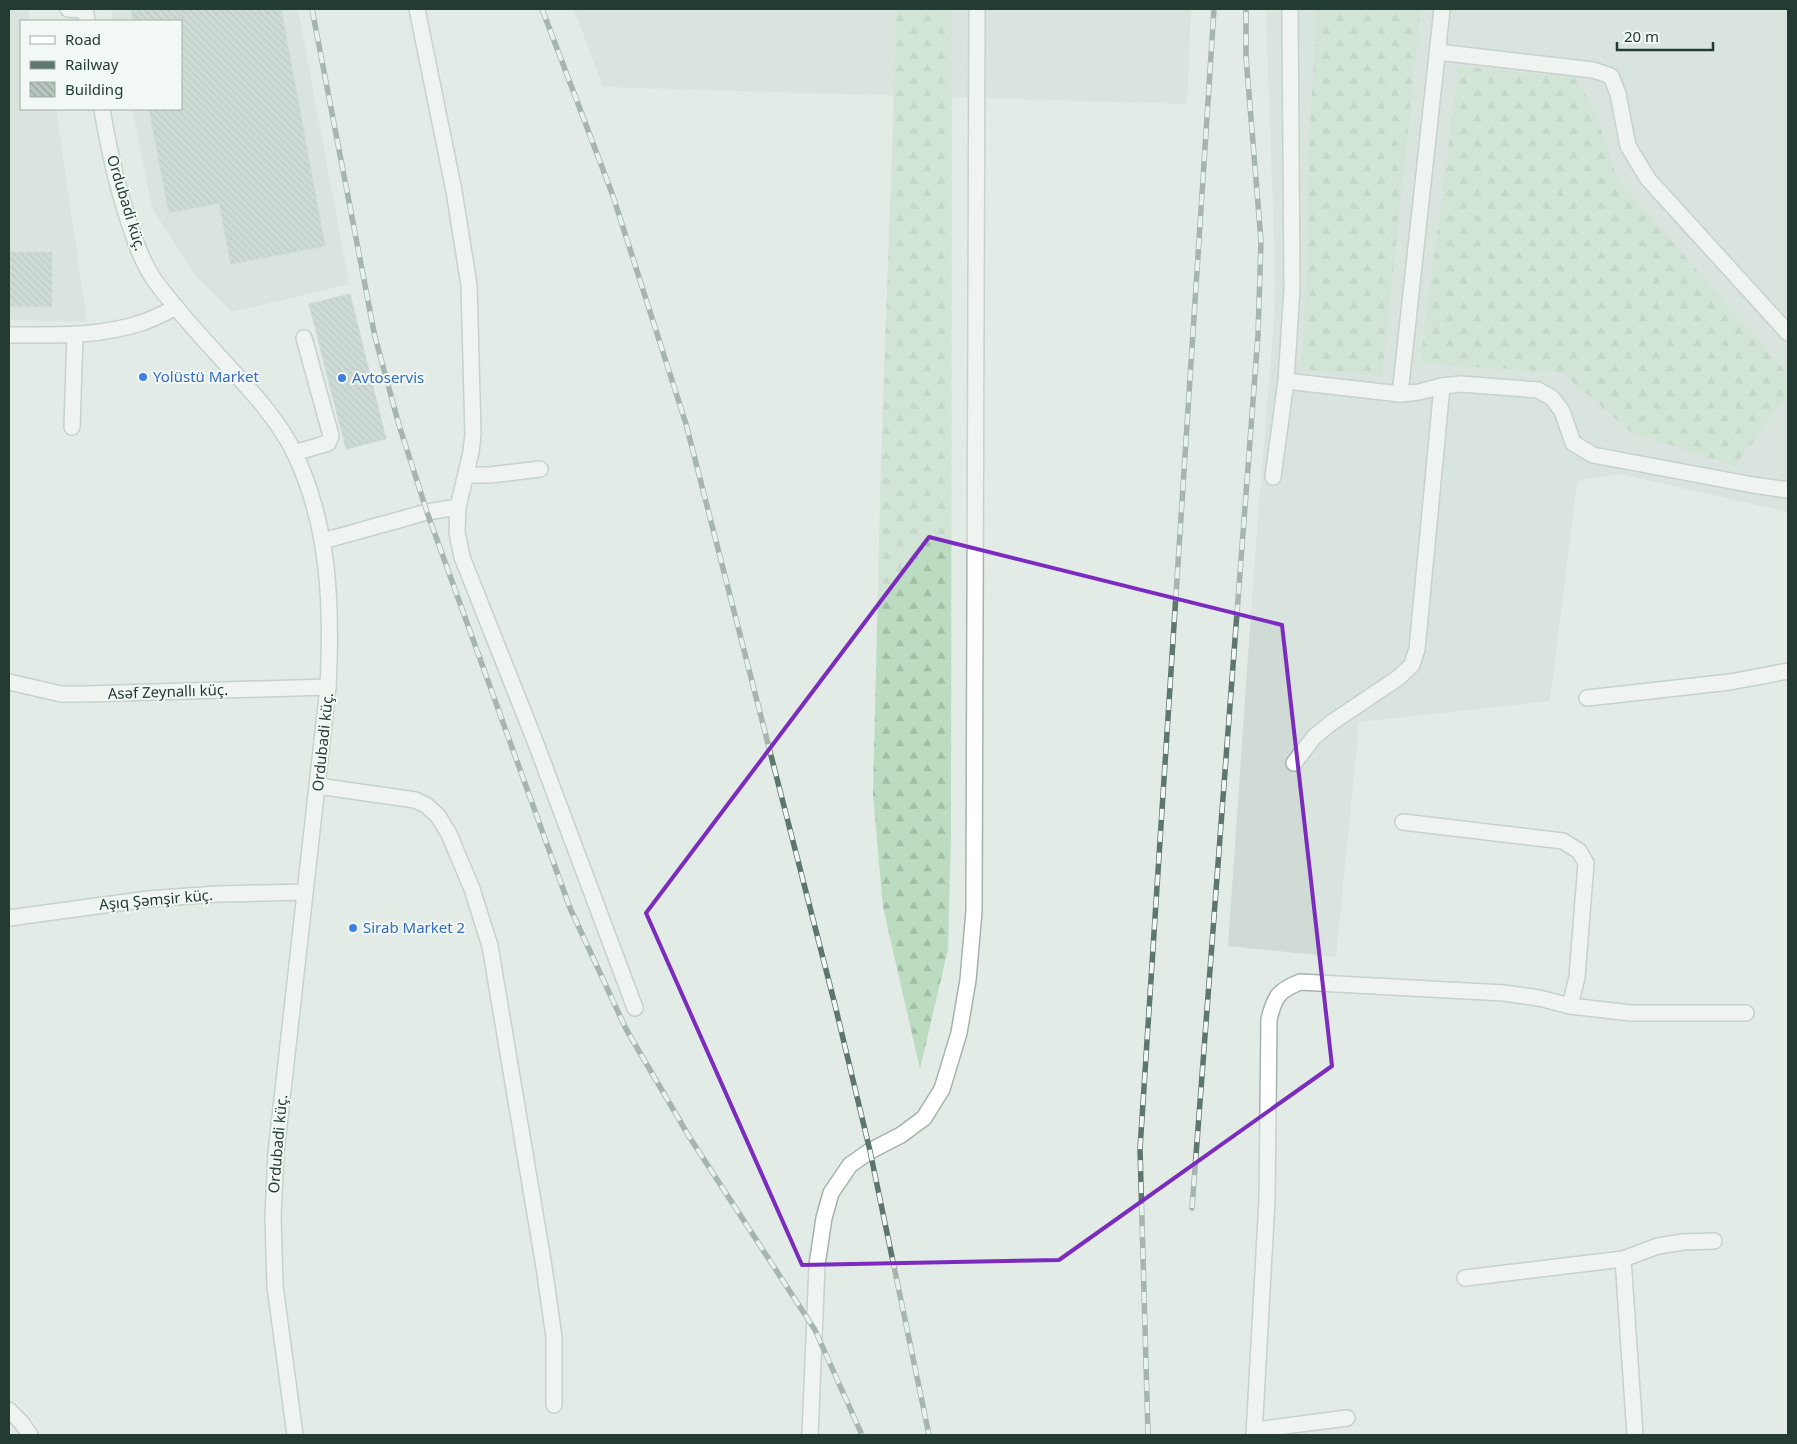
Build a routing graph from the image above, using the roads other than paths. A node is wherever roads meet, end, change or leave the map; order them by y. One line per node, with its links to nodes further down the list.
1 (68, 9): 6 (street)
2 (417, 9): 20 (street)
3 (976, 9): 46 (street)
4 (1290, 9): 14 (street)
5 (1442, 9): 7 (street)
6 (86, 13)
7 (1438, 52): 10 (street); 16 (street)
8 (102, 110): 9 (street, Ordubadi küç.)
9 (176, 308): 12 (street); 18 (street, Ordubadi küç.)
10 (1788, 334)
11 (9, 335): 12 (street)
12 (75, 335): 17 (street)
13 (304, 338): 18 (street)
14 (1286, 381): 16 (street); 21 (street)
15 (1442, 386): 16 (street); 22 (street); 29 (street)
16 (1400, 394)
17 (72, 427)
18 (294, 453): 24 (street, Ordubadi küç.)
19 (540, 469): 20 (street)
20 (466, 475): 23 (street)
21 (1273, 477)
22 (1788, 490)
23 (458, 507): 24 (street); 35 (street)
24 (323, 541): 27 (street, Ordubadi küç.)
25 (1788, 671): 28 (street)
26 (9, 682): 27 (street, Asəf Zeynallı küç.)
27 (328, 687): 30 (street, Ordubadi küç.)
28 (1587, 698)
29 (1294, 763)
30 (318, 786): 32 (street, Ordubadi küç.); 40 (street)
31 (1403, 822): 34 (street)
32 (305, 892): 33 (street, Aşıq Şəmşir küç.); 45 (street, Ordubadi küç.)
33 (9, 918)
34 (1570, 1006): 36 (street); 43 (street)
35 (635, 1008)
36 (1746, 1013)
37 (1714, 1241): 38 (street)
38 (1622, 1259): 39 (street); 47 (street)
39 (1465, 1278)
40 (554, 1405)
41 (9, 1410): 44 (street)
42 (1347, 1418): 43 (street)
43 (1254, 1432)
44 (30, 1435)
45 (294, 1435)
46 (810, 1435)
47 (1635, 1435)

